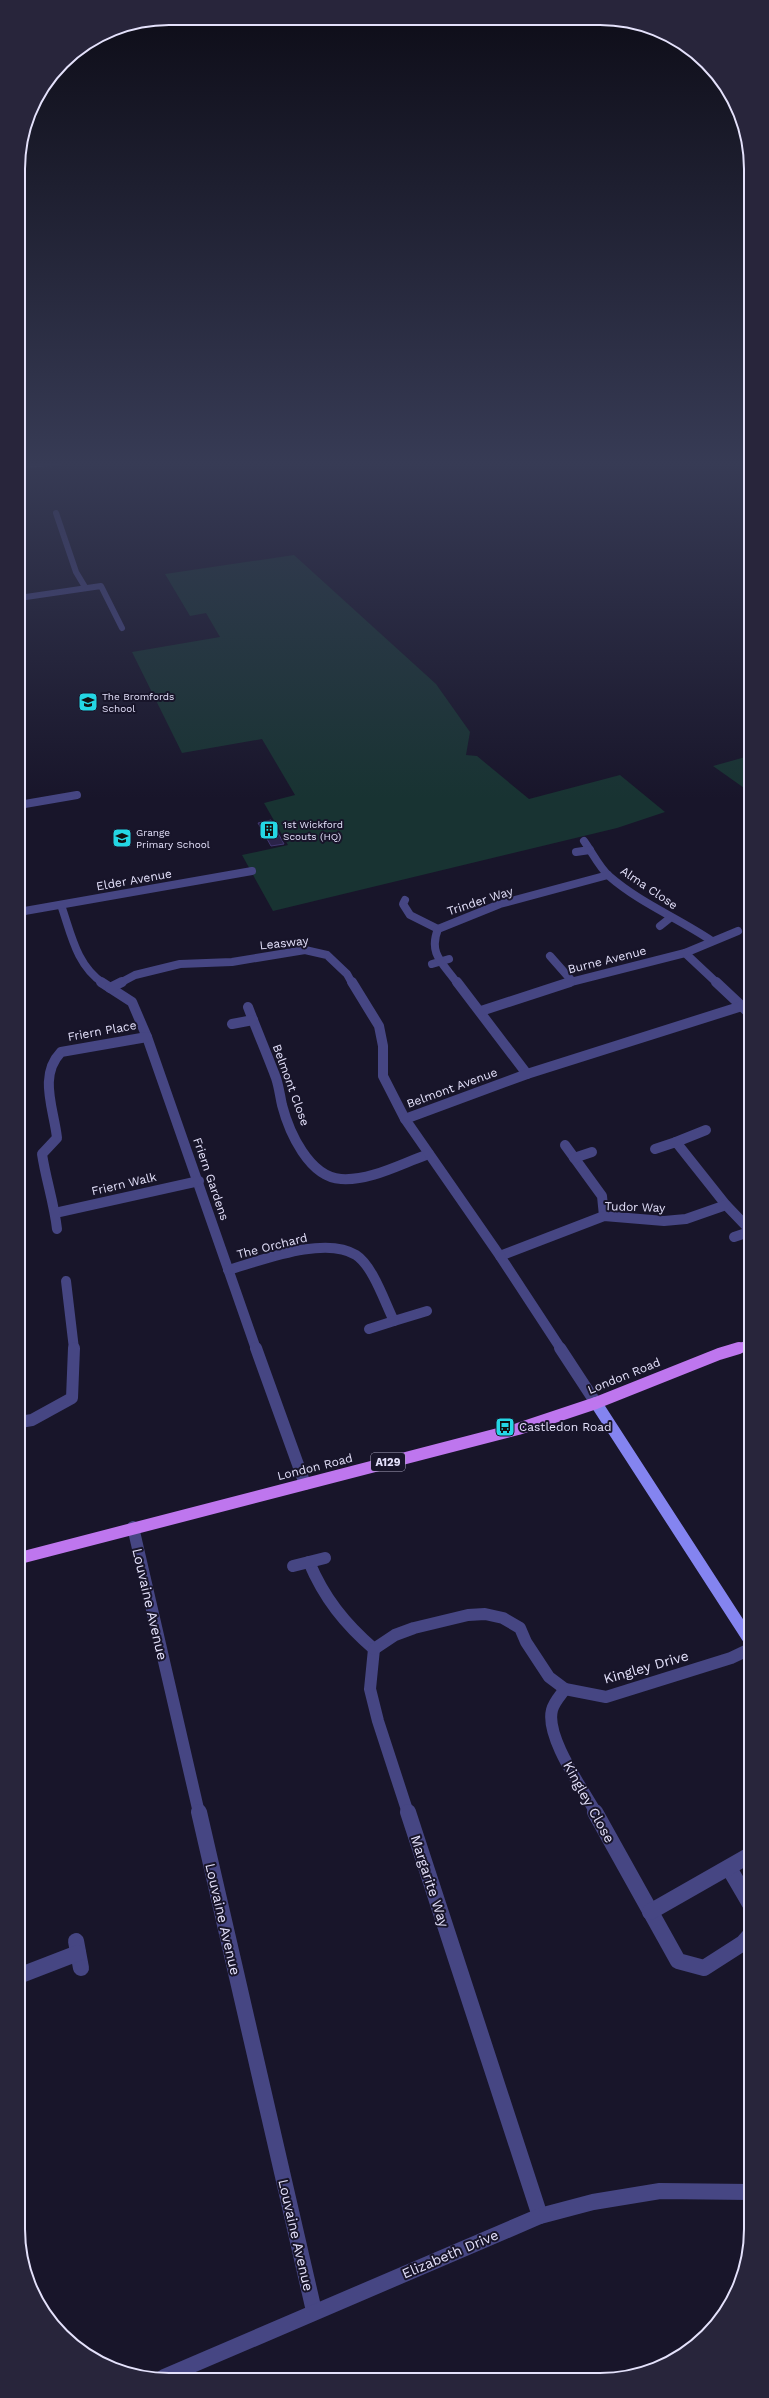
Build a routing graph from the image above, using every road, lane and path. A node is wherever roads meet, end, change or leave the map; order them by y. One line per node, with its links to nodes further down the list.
1 (78, 575): 2 (street)
2 (85, 587): 3 (street); 4 (street)
3 (25, 597)
4 (122, 628)
5 (77, 795): 6 (street)
6 (25, 804)
7 (584, 841): 8 (street, Alma Close)
8 (590, 850): 9 (street); 11 (street, Alma Close)
9 (576, 852)
10 (252, 871): 13 (street, Elder Avenue)
11 (608, 875): 15 (street, Alma Close); 17 (street, Trinder Way)
12 (405, 900): 17 (street)
13 (61, 905): 14 (street, Elder Avenue); 25 (street, Friern Gardens)
14 (25, 911)
15 (670, 918): 16 (street); 19 (street, Alma Close)
16 (660, 926)
17 (438, 929): 22 (street, Trinder Way)
18 (738, 931): 19 (street, Burne Avenue)
19 (712, 941): 20 (street, Burne Avenue)
20 (685, 953): 24 (street, Burne Avenue); 27 (street)
21 (550, 956): 24 (street)
22 (445, 960): 23 (street); 29 (street, Trinder Way)
23 (432, 964)
24 (572, 981): 29 (street, Burne Avenue)
25 (110, 988): 32 (street, Friern Gardens); 34 (street, Leasway)
26 (248, 1007): 30 (street, Belmont Close)
27 (744, 1007)
28 (744, 1010): 33 (street, Belmont Avenue)
29 (481, 1011): 33 (street, Trinder Way)
30 (252, 1020): 31 (street); 40 (street, Belmont Close)
31 (232, 1024)
32 (147, 1037): 42 (street, Friern Gardens); 44 (street, Friern Place)
33 (527, 1074): 34 (street, Belmont Avenue)
34 (405, 1119): 40 (street, Belmont Avenue)
35 (706, 1130): 36 (street)
36 (676, 1142): 38 (street); 43 (street)
37 (565, 1145): 41 (street)
38 (655, 1149)
39 (592, 1152): 41 (street)
40 (429, 1154): 50 (street, Belmont Avenue)
41 (574, 1158): 45 (street)
42 (199, 1181): 44 (street, Friern Walk); 51 (street, Friern Gardens)
43 (726, 1205): 45 (street, Tudor Way); 46 (street)
44 (55, 1213): 47 (street, Friern Place)
45 (604, 1216): 50 (street, Tudor Way)
46 (744, 1224)
47 (56, 1229)
48 (744, 1233): 49 (street)
49 (734, 1237)
50 (500, 1256): 57 (street, Belmont Avenue)
51 (228, 1270): 54 (street, The Orchard); 59 (street, Friern Gardens)
52 (66, 1281): 58 (street)
53 (427, 1312): 54 (street)
54 (394, 1321): 55 (street)
55 (369, 1329)
56 (744, 1347): 57 (main road, London Road / A129)
57 (596, 1403): 59 (main road, London Road / A129); 65 (street)
58 (25, 1421)
59 (305, 1484): 60 (main road, London Road / A129)
60 (132, 1528): 61 (main road, London Road / A129); 78 (street, Louvaine Avenue)
61 (25, 1557)
62 (325, 1558): 63 (street)
63 (309, 1562): 64 (street); 66 (street)
64 (293, 1566)
65 (744, 1632)
66 (374, 1649): 68 (street, Kingley Drive); 77 (street, Margarite Way)
67 (744, 1653): 68 (street, Kingley Drive)
68 (565, 1689): 72 (street, Kingley Close)
69 (744, 1859): 70 (street)
70 (729, 1868): 71 (street); 72 (street)
71 (744, 1894)
72 (650, 1912): 73 (street, Kingley Close)
73 (744, 1942)
74 (81, 1968): 75 (street)
75 (25, 1973)
76 (744, 2192): 77 (street, Elizabeth Drive)
77 (540, 2216): 78 (street, Elizabeth Drive)
78 (314, 2311): 79 (street, Elizabeth Drive)
79 (173, 2373)

